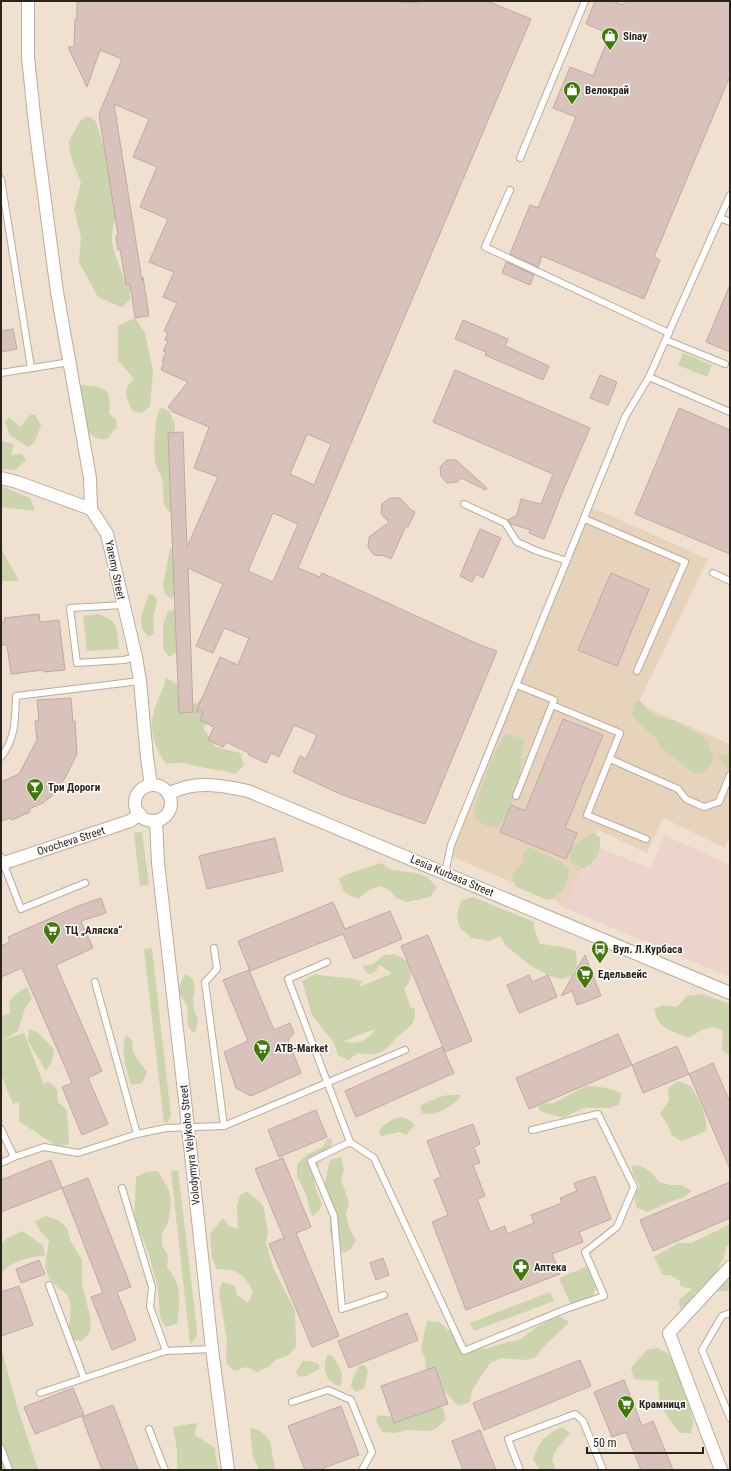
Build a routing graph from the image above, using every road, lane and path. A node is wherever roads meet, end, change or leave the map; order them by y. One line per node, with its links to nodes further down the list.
1 (28, 1): 11 (street)
2 (585, 1): 3 (lane)
3 (520, 158)
4 (1, 180): 13 (lane)
5 (510, 190): 9 (lane)
6 (730, 196): 7 (lane)
7 (720, 218): 8 (lane); 9 (lane)
8 (730, 222)
9 (670, 333): 10 (lane)
10 (666, 340): 12 (lane); 15 (lane)
11 (70, 362): 13 (lane); 19 (street)
12 (724, 364)
13 (31, 368): 14 (lane)
14 (1, 373)
15 (649, 377): 16 (lane); 20 (lane)
16 (730, 412)
17 (1, 478): 19 (street)
18 (464, 504): 21 (lane)
19 (91, 510): 24 (street, Yaremy Street)
20 (585, 519): 21 (lane); 26 (lane)
21 (567, 561): 28 (lane)
22 (713, 573): 23 (lane)
23 (730, 581)
24 (123, 605): 25 (street, Yaremy Street); 25 (lane)
25 (136, 657): 27 (street, Yaremy Street)
26 (636, 671)
27 (140, 681): 30 (lane); 33 (street)
28 (517, 685): 29 (lane); 40 (lane)
29 (552, 705): 31 (lane); 35 (lane)
30 (1, 757)
31 (610, 759): 32 (lane); 38 (lane)
32 (730, 775)
33 (151, 785): 34 (street); 36 (street)
34 (169, 794): 37 (street); 40 (street, Lesia Kurbasa Street)
35 (516, 796)
36 (140, 814): 37 (street); 39 (street, Ovocheva Street)
37 (156, 821): 49 (street, Volodymyra Velykoho Street)
38 (646, 839)
39 (2, 861): 41 (lane)
40 (445, 873): 45 (street, Lesia Kurbasa Street)
41 (85, 883)
42 (214, 948): 48 (lane)
43 (327, 962): 47 (lane)
44 (95, 982): 52 (lane)
45 (730, 993)
46 (405, 1050): 47 (lane)
47 (326, 1082): 48 (lane); 53 (lane)
48 (224, 1126): 49 (lane)
49 (188, 1127): 52 (lane); 61 (street, Volodymyra Velykoho Street)
50 (1, 1129): 54 (lane)
51 (532, 1130): 53 (lane)
52 (137, 1134): 54 (lane)
53 (350, 1142): 59 (lane)
54 (14, 1157): 55 (lane)
55 (1, 1163)
56 (122, 1188): 62 (lane)
57 (730, 1267): 75 (street)
58 (49, 1285): 63 (lane)
59 (384, 1295)
60 (730, 1313): 66 (lane)
61 (212, 1350): 62 (lane); 71 (street, Volodymyra Velykoho Street)
62 (166, 1351): 63 (lane)
63 (84, 1378): 64 (lane)
64 (40, 1393)
65 (292, 1402): 72 (lane)
66 (730, 1418)
67 (149, 1429): 70 (lane)
68 (1, 1448): 69 (lane)
69 (9, 1470)
70 (165, 1470)
71 (228, 1470)
72 (362, 1470)
73 (520, 1470): 74 (lane)
74 (603, 1470)
75 (721, 1470)

